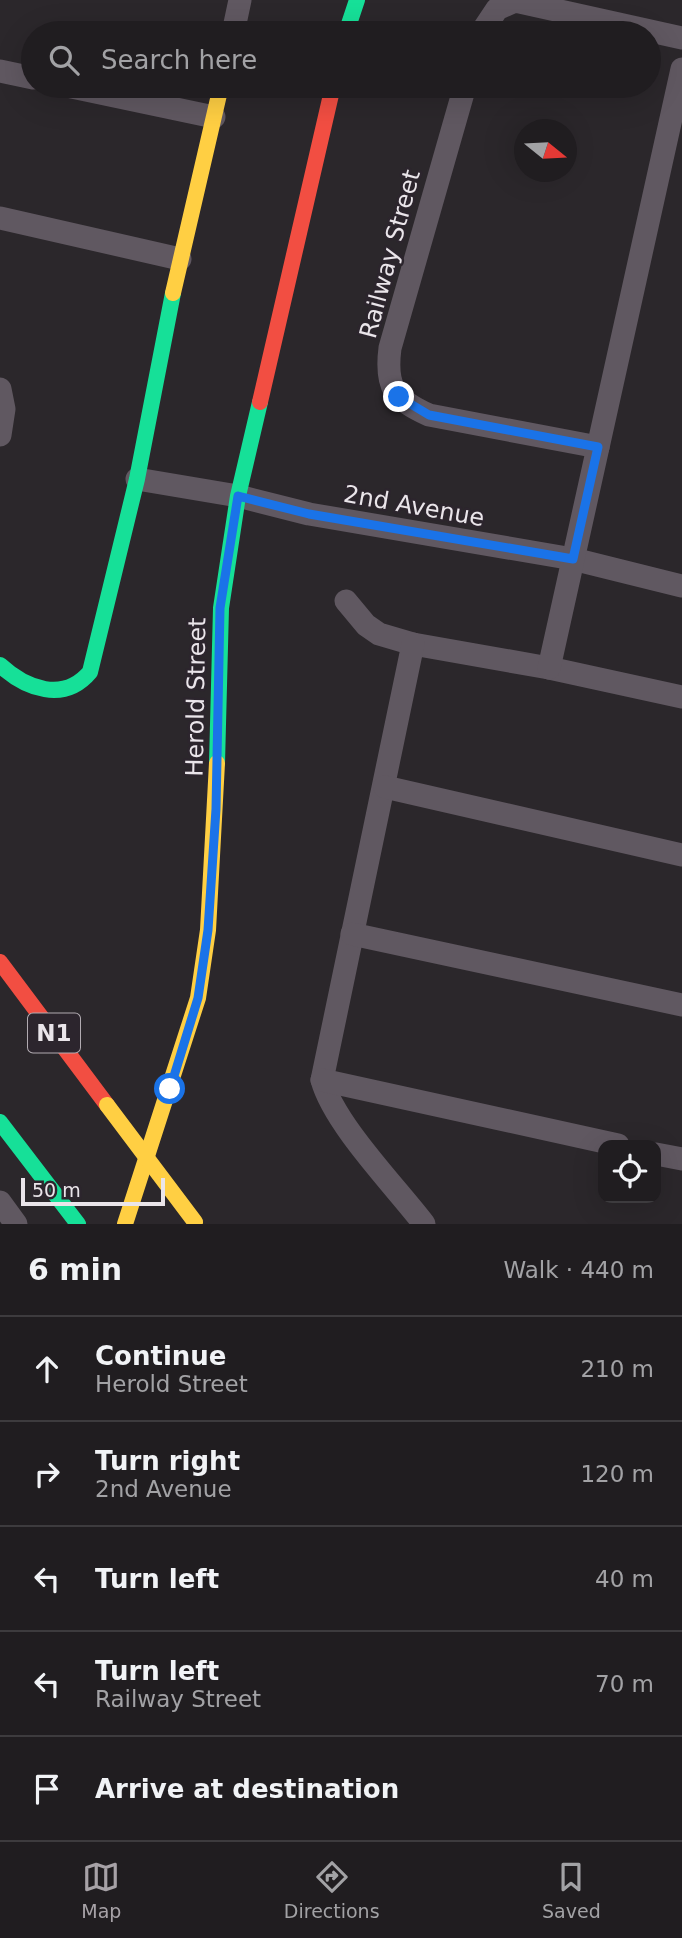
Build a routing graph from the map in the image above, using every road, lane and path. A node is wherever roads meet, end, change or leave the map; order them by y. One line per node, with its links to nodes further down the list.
1 (240, 0): 3 (street)
2 (357, 0): 4 (main road)
3 (236, 21)
4 (350, 21)
5 (489, 21): 6 (street)
6 (605, 21)
7 (661, 33): 8 (street)
8 (682, 38)
9 (682, 69): 21 (street)
10 (0, 71): 11 (street)
11 (21, 75)
12 (124, 98): 16 (street)
13 (218, 98): 16 (main road)
14 (330, 98): 23 (main road, Herold Street)
15 (462, 98): 21 (street, Railway Street)
16 (214, 117): 18 (main road)
17 (0, 218): 18 (street)
18 (180, 259): 22 (main road)
19 (0, 390): 20 (street)
20 (0, 435)
21 (598, 447): 24 (street)
22 (137, 479): 23 (street, 2nd Avenue); 28 (main road)
23 (238, 496): 24 (street, 2nd Avenue); 45 (main road, Herold Street)
24 (573, 559): 25 (street, 2nd Avenue); 29 (street)
25 (682, 586)
26 (346, 601): 27 (street)
27 (413, 644): 29 (street); 31 (street)
28 (0, 665)
29 (549, 668): 30 (street)
30 (682, 697)
31 (385, 787): 32 (street); 33 (street)
32 (682, 855)
33 (352, 934): 35 (street); 36 (street)
34 (0, 962): 42 (main road, N1, bridge)
35 (682, 1005)
36 (322, 1080): 38 (street); 46 (street)
37 (0, 1122): 44 (main road)
38 (598, 1141)
39 (661, 1155): 40 (street)
40 (682, 1159)
41 (0, 1202): 43 (street)
42 (196, 1223)
43 (16, 1224)
44 (78, 1224)
45 (125, 1224)
46 (424, 1224)

